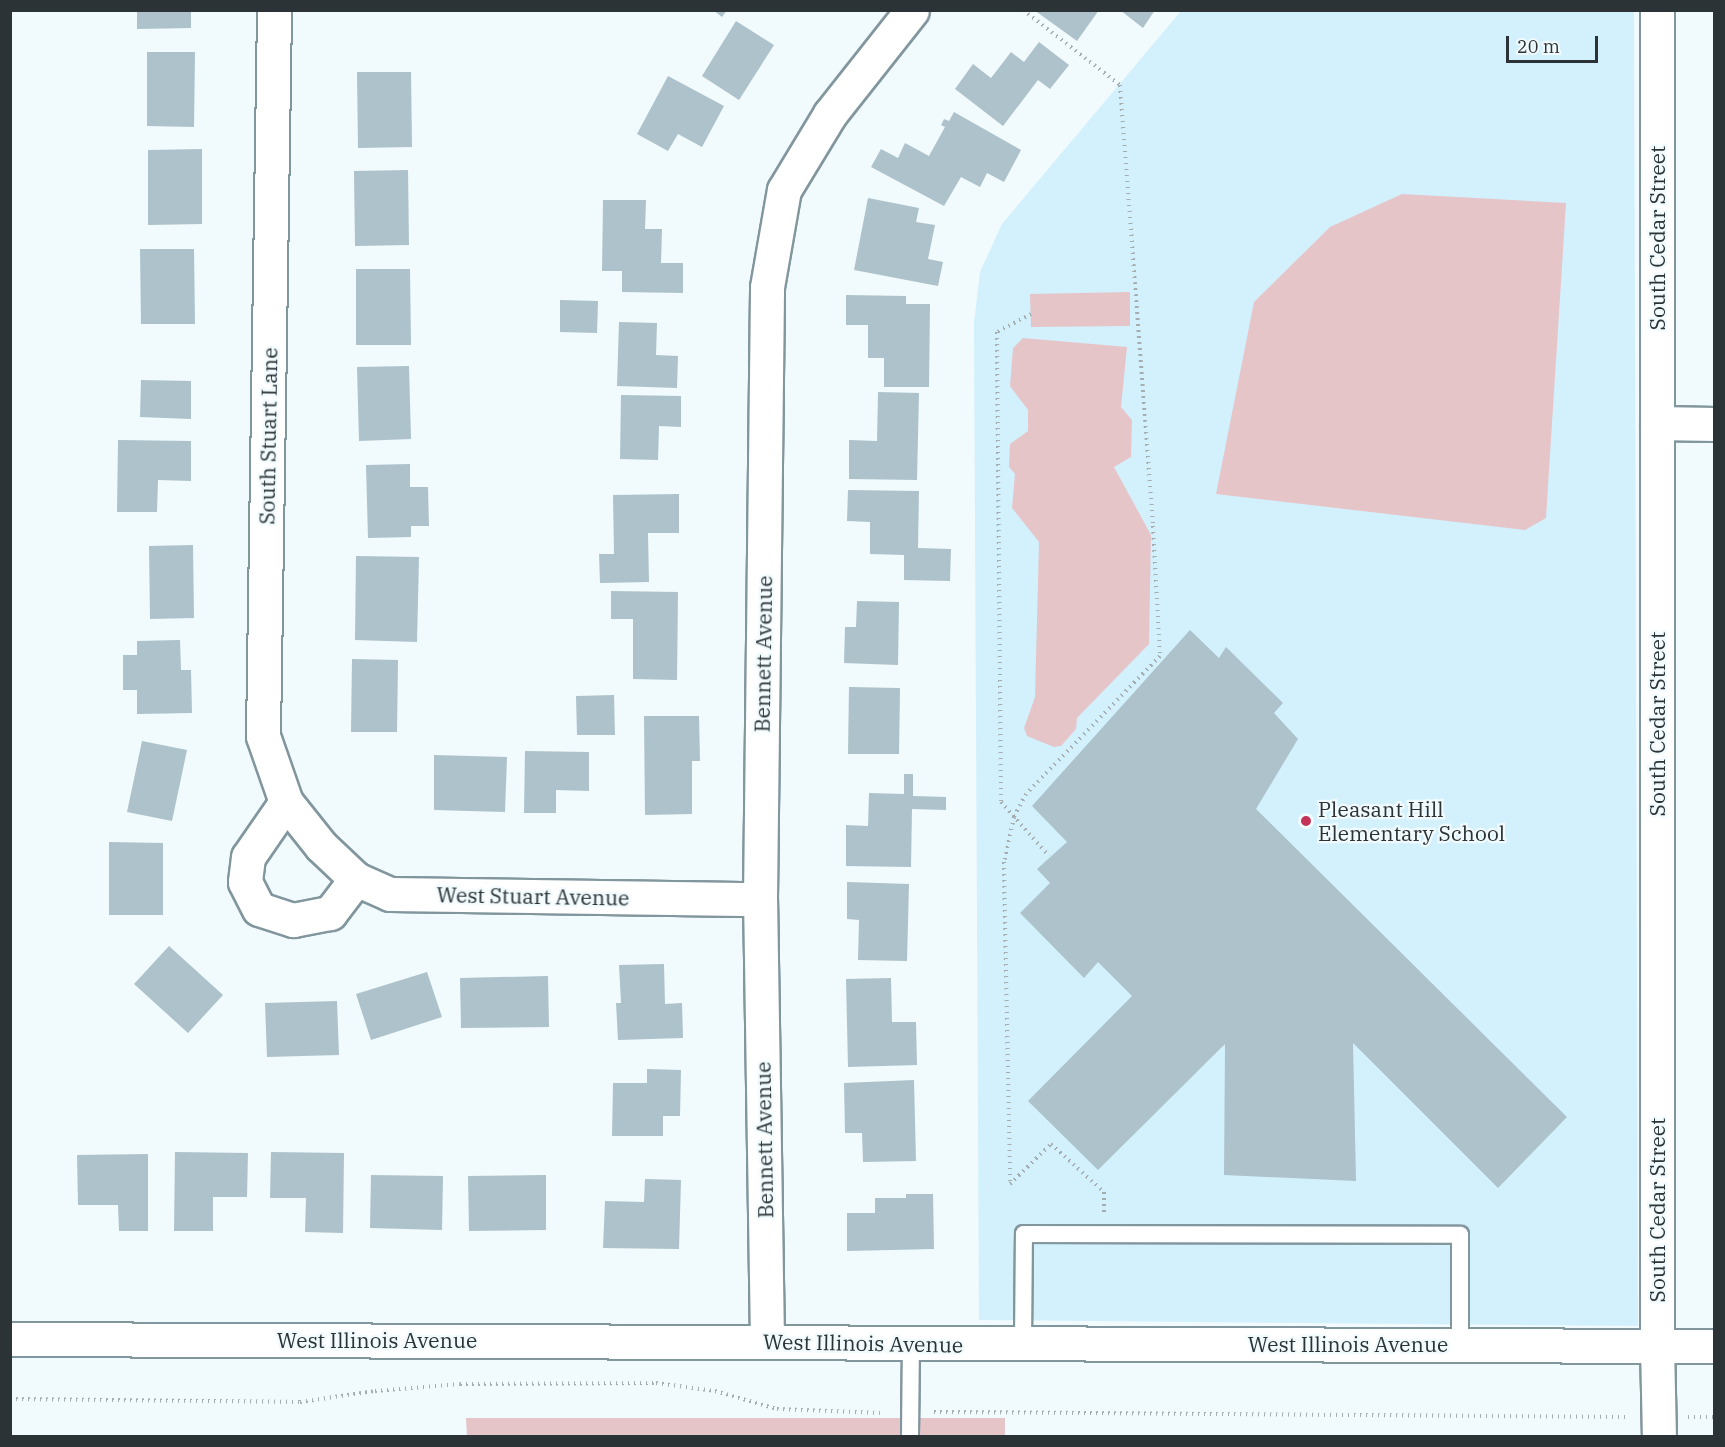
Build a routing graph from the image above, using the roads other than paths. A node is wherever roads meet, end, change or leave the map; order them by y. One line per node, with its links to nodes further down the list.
1 (274, 10): 6 (street, South Stuart Lane)
2 (912, 10): 9 (street, Bennett Avenue)
3 (1657, 10): 4 (street, South Cedar Street)
4 (1657, 423): 5 (street); 15 (street, South Cedar Street)
5 (1714, 424)
6 (286, 802): 7 (street, South Stuart Lane); 8 (street)
7 (321, 846): 8 (street, West Stuart Avenue)
8 (356, 879): 9 (street, West Stuart Avenue)
9 (760, 899): 11 (street, Bennett Avenue)
10 (10, 1339): 11 (street, West Illinois Avenue)
11 (767, 1341): 12 (street, West Illinois Avenue)
12 (911, 1344): 13 (street, West Illinois Avenue); 18 (lane)
13 (1023, 1344): 14 (street, West Illinois Avenue); 14 (lane)
14 (1460, 1344): 15 (street, West Illinois Avenue)
15 (1657, 1344): 16 (street, West Illinois Avenue); 17 (street, South Cedar Street)
16 (1714, 1346)
17 (1647, 1427)
18 (910, 1437)

